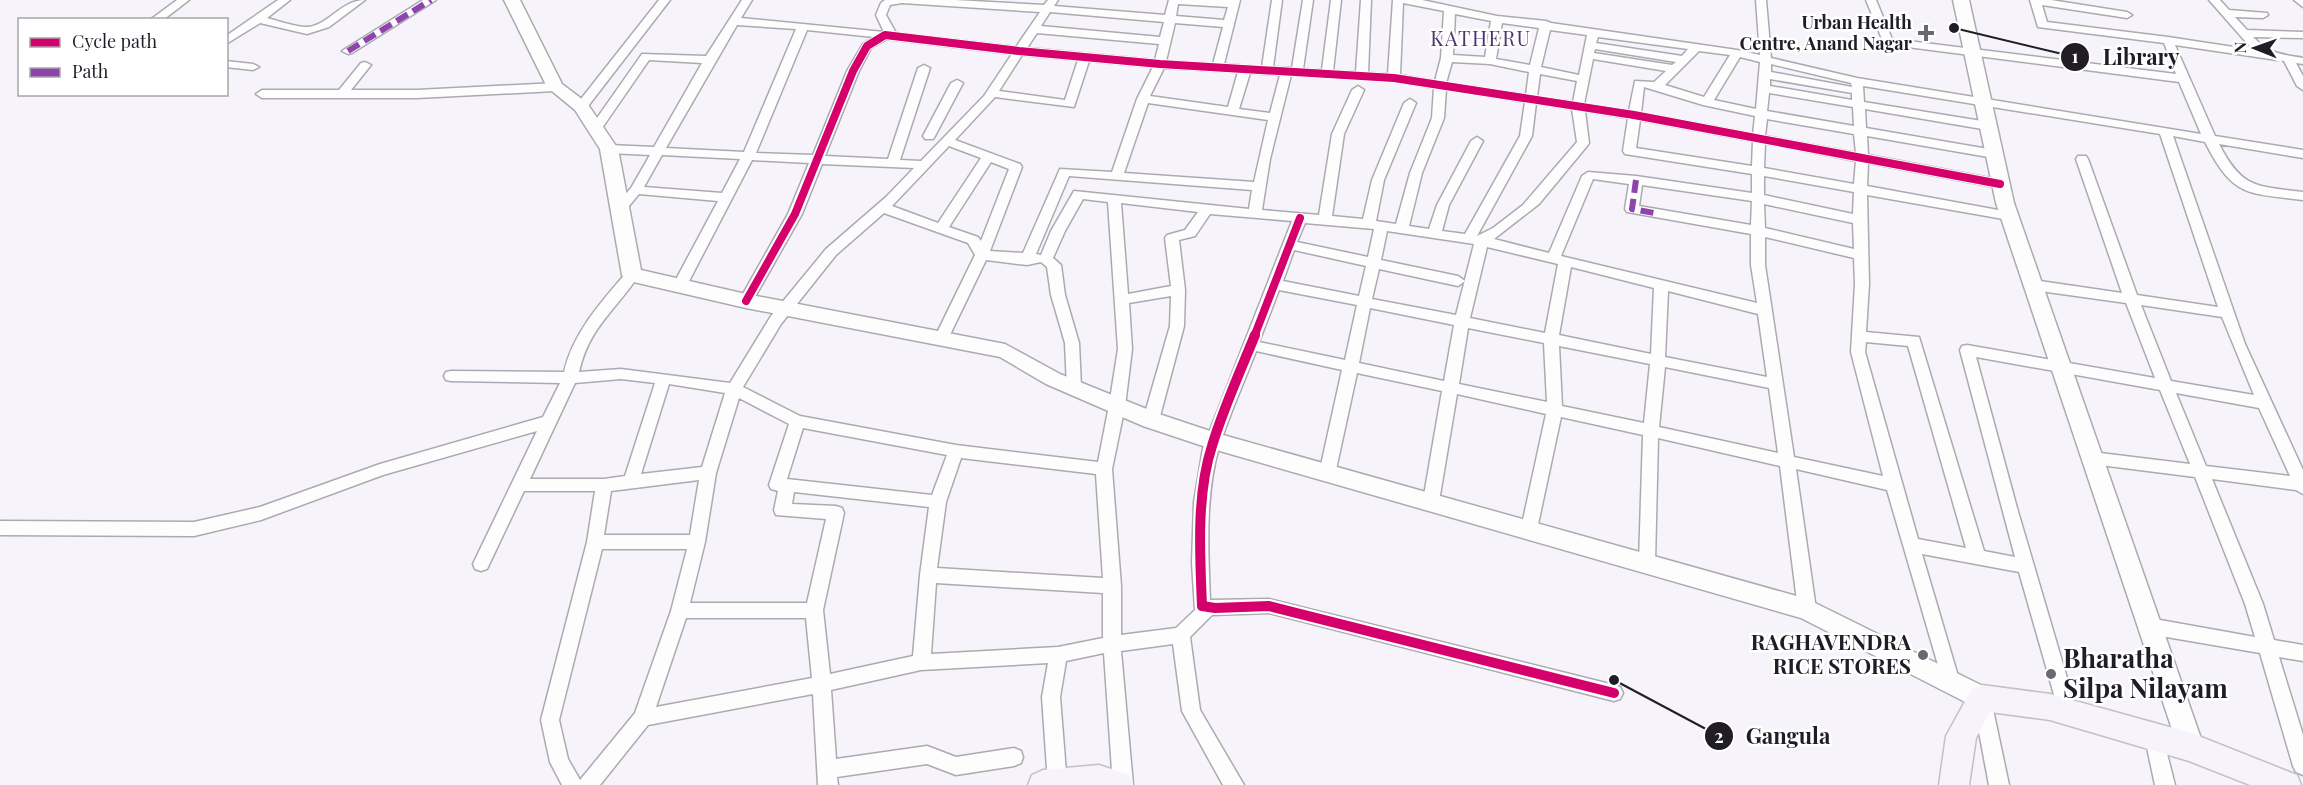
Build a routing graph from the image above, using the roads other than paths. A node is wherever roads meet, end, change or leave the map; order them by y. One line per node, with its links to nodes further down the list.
1 (184, 0): 29 (street)
2 (285, 0): 30 (street)
3 (360, 0): 30 (street)
4 (431, 0): 46 (street)
5 (512, 0): 79 (main road)
6 (665, 0): 91 (street)
7 (747, 0): 33 (street)
8 (1174, 0): 23 (street); 32 (street)
9 (1277, 0): 67 (street)
10 (1308, 0): 68 (street)
11 (1336, 0): 69 (street)
12 (1366, 0): 71 (street)
13 (1398, 0): 72 (street)
14 (1406, 0): 26 (street)
15 (1761, 0): 70 (street)
16 (1871, 0): 48 (street)
17 (1961, 0): 48 (main road)
18 (2214, 0): 27 (street)
19 (2248, 0): 27 (street)
20 (2300, 0): 25 (street)
21 (922, 1): 24 (street); 39 (street)
22 (2035, 1): 28 (street); 42 (street)
23 (1235, 2): 34 (street)
24 (1051, 4): 32 (street); 37 (street)
25 (2303, 4)
26 (1450, 8): 31 (street); 52 (street)
27 (2226, 13): 38 (street)
28 (2127, 15)
29 (158, 18)
30 (258, 19): 41 (street)
31 (1497, 19): 35 (street); 56 (street)
32 (1170, 20): 34 (street); 43 (street)
33 (734, 21): 36 (street); 54 (street)
34 (1230, 24): 62 (street)
35 (1546, 24): 44 (street); 65 (street)
36 (803, 26): 39 (street); 110 (street)
37 (1034, 29): 43 (street); 47 (street)
38 (2244, 33): 40 (street); 50 (street)
39 (888, 35): 47 (street); 112 (street)
40 (2303, 35)
41 (228, 40)
42 (2168, 40): 53 (street); 74 (street)
43 (1166, 41): 59 (street)
44 (1590, 44): 45 (street); 55 (street); 66 (street); 73 (street)
45 (1696, 47): 49 (street); 55 (street)
46 (348, 51)
47 (1019, 51): 51 (street); 82 (street)
48 (1972, 52): 74 (street); 88 (main road)
49 (1737, 53): 70 (street); 87 (street)
50 (2303, 55)
51 (1085, 57): 59 (street); 82 (street)
52 (1446, 58): 56 (street); 76 (street)
53 (2288, 59): 57 (street); 78 (street)
54 (709, 60): 97 (street); 107 (street)
55 (1685, 60): 66 (street)
56 (1490, 61): 65 (street)
57 (2303, 61)
58 (228, 64): 61 (street)
59 (1160, 64): 62 (street); 85 (street)
60 (365, 65): 84 (street)
61 (253, 67)
62 (1218, 67): 64 (street)
63 (924, 68): 100 (street)
64 (1245, 69): 67 (street); 92 (street)
65 (1535, 69): 73 (street); 86 (street)
66 (1673, 69): 77 (street)
67 (1267, 70): 68 (street)
68 (1291, 72): 69 (street); 95 (street)
69 (1327, 74): 71 (street)
70 (1765, 74): 81 (street); 81 (street); 93 (street)
71 (1362, 75): 72 (street)
72 (1394, 78): 76 (street)
73 (1583, 78): 90 (street)
74 (2185, 79): 103 (street)
75 (957, 83): 101 (street)
76 (1440, 85): 86 (street); 138 (street)
77 (1657, 86): 87 (street); 94 (street)
78 (2303, 86)
79 (555, 87): 84 (street); 91 (main road)
80 (1359, 90): 134 (street)
81 (1858, 92): 88 (street); 96 (street); 98 (street)
82 (991, 93): 102 (street)
83 (262, 94): 84 (street)
84 (342, 94)
85 (1143, 99): 92 (street); 118 (street)
86 (1531, 99): 90 (street); 141 (street)
87 (1707, 102): 93 (street)
88 (1983, 102): 96 (main road); 99 (street)
89 (1410, 103): 136 (street)
90 (1578, 106): 94 (street); 141 (street)
91 (581, 107): 97 (main road)
92 (1233, 110): 95 (street)
93 (1761, 114): 98 (street); 104 (street)
94 (1634, 115): 104 (street); 117 (street)
95 (1274, 117): 121 (street)
96 (1988, 126): 108 (main road)
97 (596, 128): 106 (main road)
98 (1860, 130): 108 (street); 113 (street)
99 (2165, 132): 103 (street); 162 (street)
100 (902, 134): 101 (street); 115 (street)
101 (929, 136): 102 (street)
102 (949, 139): 111 (street); 116 (street)
103 (2211, 139): 109 (street); 124 (street)
104 (1758, 140): 113 (street); 117 (street)
105 (1477, 141): 140 (street)
106 (609, 149): 107 (street); 128 (main road)
107 (656, 152): 110 (street); 123 (street)
108 (1994, 154): 120 (main road)
109 (2303, 154)
110 (748, 156): 112 (street); 125 (street)
111 (988, 157): 137 (street); 143 (street)
112 (816, 158): 115 (street); 158 (street)
113 (1862, 158): 120 (street); 122 (street)
114 (2082, 159): 156 (street)
115 (893, 163): 116 (street)
116 (925, 165): 129 (street)
117 (1758, 171): 122 (street); 126 (street)
118 (1117, 176): 121 (street); 146 (street)
119 (1636, 180): 126 (street); 139 (street); 147 (street)
120 (2000, 184): 132 (main road)
121 (1260, 187): 131 (street)
122 (1860, 189): 132 (street); 135 (street)
123 (636, 190): 125 (street); 128 (street)
124 (2303, 196)
125 (728, 198): 152 (street)
126 (1758, 198): 135 (street); 139 (street)
127 (1114, 199): 130 (street); 145 (street); 157 (street)
128 (620, 208): 149 (main road)
129 (883, 208): 137 (street); 160 (street)
130 (1206, 210): 131 (street); 155 (street)
131 (1255, 213): 133 (street)
132 (2009, 216): 154 (main road)
133 (1300, 218): 134 (street); 142 (street)
134 (1325, 220): 136 (street)
135 (1859, 220): 144 (street)
136 (1375, 225): 138 (street); 148 (street)
137 (941, 230): 143 (street)
138 (1401, 230): 140 (street)
139 (1758, 231): 144 (street); 161 (street)
140 (1434, 234): 141 (street)
141 (1475, 240): 147 (street); 163 (street)
142 (1290, 245): 148 (street); 151 (street)
143 (982, 255): 146 (street); 166 (street)
144 (1860, 255): 164 (street)
145 (1046, 259): 146 (street); 176 (street)
146 (1027, 260)
147 (1559, 261): 153 (street); 165 (street)
148 (1373, 263): 150 (street); 159 (street)
149 (632, 275): 152 (main road); 172 (street)
150 (1458, 281)
151 (1275, 284): 159 (street); 167 (street)
152 (680, 285): 158 (main road)
153 (1661, 285): 161 (street); 168 (street)
154 (2033, 285): 156 (street); 169 (main road)
155 (1178, 290): 157 (street); 182 (street)
156 (2131, 298): 162 (street); 175 (street)
157 (1121, 300): 180 (street)
158 (746, 301): 160 (main road)
159 (1366, 302): 163 (street); 170 (street)
160 (785, 309): 166 (main road); 178 (street)
161 (1764, 310): 174 (street)
162 (2227, 313): 179 (street)
163 (1462, 320): 165 (street); 177 (street)
164 (1859, 336): 198 (street); 207 (street)
165 (1551, 338): 168 (street); 181 (street)
166 (941, 339): 176 (main road)
167 (1251, 345): 170 (street); 186 (street)
168 (1658, 360): 174 (street); 185 (street)
169 (2060, 365): 175 (street); 188 (main road); 210 (street)
170 (1352, 367): 177 (street); 193 (street)
171 (451, 376): 172 (street)
172 (570, 378): 173 (street); 184 (street)
173 (664, 378): 178 (street); 194 (street)
174 (1776, 384): 189 (street)
175 (2165, 386): 179 (street); 191 (street)
176 (1074, 387): 180 (main road)
177 (1451, 388): 181 (street); 200 (street)
178 (734, 389): 183 (street); 192 (street)
179 (2265, 403): 199 (street)
180 (1117, 406): 182 (main road); 190 (street)
181 (1555, 410): 185 (street); 203 (street)
182 (1151, 420): 186 (main road)
183 (797, 421): 187 (street); 197 (street)
184 (548, 422): 195 (street); 202 (street)
185 (1651, 430): 189 (street); 208 (street)
186 (1214, 441): 193 (main road); 213 (street)
187 (956, 451): 190 (street); 201 (street)
188 (2092, 458): 191 (street); 217 (main road)
189 (1787, 460): 198 (street); 214 (street)
190 (1104, 469): 212 (street)
191 (2200, 471): 199 (street); 220 (street)
192 (708, 472): 194 (street); 205 (street)
193 (1327, 474): 200 (main road)
194 (631, 482): 196 (street)
195 (517, 485): 196 (street); 209 (street)
196 (604, 485): 204 (street)
197 (788, 485): 201 (street); 215 (street)
198 (1893, 485): 206 (street)
199 (2302, 486)
200 (1431, 501): 203 (main road)
201 (938, 502): 211 (street)
202 (0, 528)
203 (1529, 529): 208 (main road)
204 (595, 542): 205 (street); 237 (street)
205 (697, 542): 216 (street)
206 (1911, 544): 207 (street); 224 (street)
207 (1977, 557): 210 (street)
208 (1647, 562): 214 (main road)
209 (481, 564)
210 (2026, 566): 228 (street)
211 (928, 575): 212 (street); 223 (street)
212 (1112, 586): 219 (street)
213 (1209, 607): 218 (street); 226 (street)
214 (1807, 609): 224 (main road)
215 (814, 610): 216 (street); 225 (street)
216 (680, 611): 229 (street)
217 (2149, 626): 220 (street); 231 (main road)
218 (1181, 635): 219 (street); 241 (street)
219 (1112, 644): 222 (street); 240 (street)
220 (2266, 647): 221 (street); 233 (street)
221 (2303, 653)
222 (1058, 655): 223 (street); 235 (street)
223 (921, 662): 225 (street)
224 (1951, 682): 227 (main road)
225 (822, 684): 229 (street); 234 (street)
226 (1614, 693)
227 (1982, 698): 228 (main road); 236 (street); 242 (main road)
228 (2068, 712): 230 (main road)
229 (643, 718): 238 (street)
230 (2154, 738): 231 (main road); 243 (street)
231 (2191, 747): 244 (main road)
232 (1014, 757): 234 (street)
233 (2303, 766)
234 (828, 777)
235 (1050, 784): 239 (main road)
236 (2001, 784)
237 (573, 785)
238 (588, 785)
239 (1118, 785)
240 (1123, 785)
241 (1234, 785)
242 (1954, 785)
243 (2165, 785)
244 (2286, 785)

